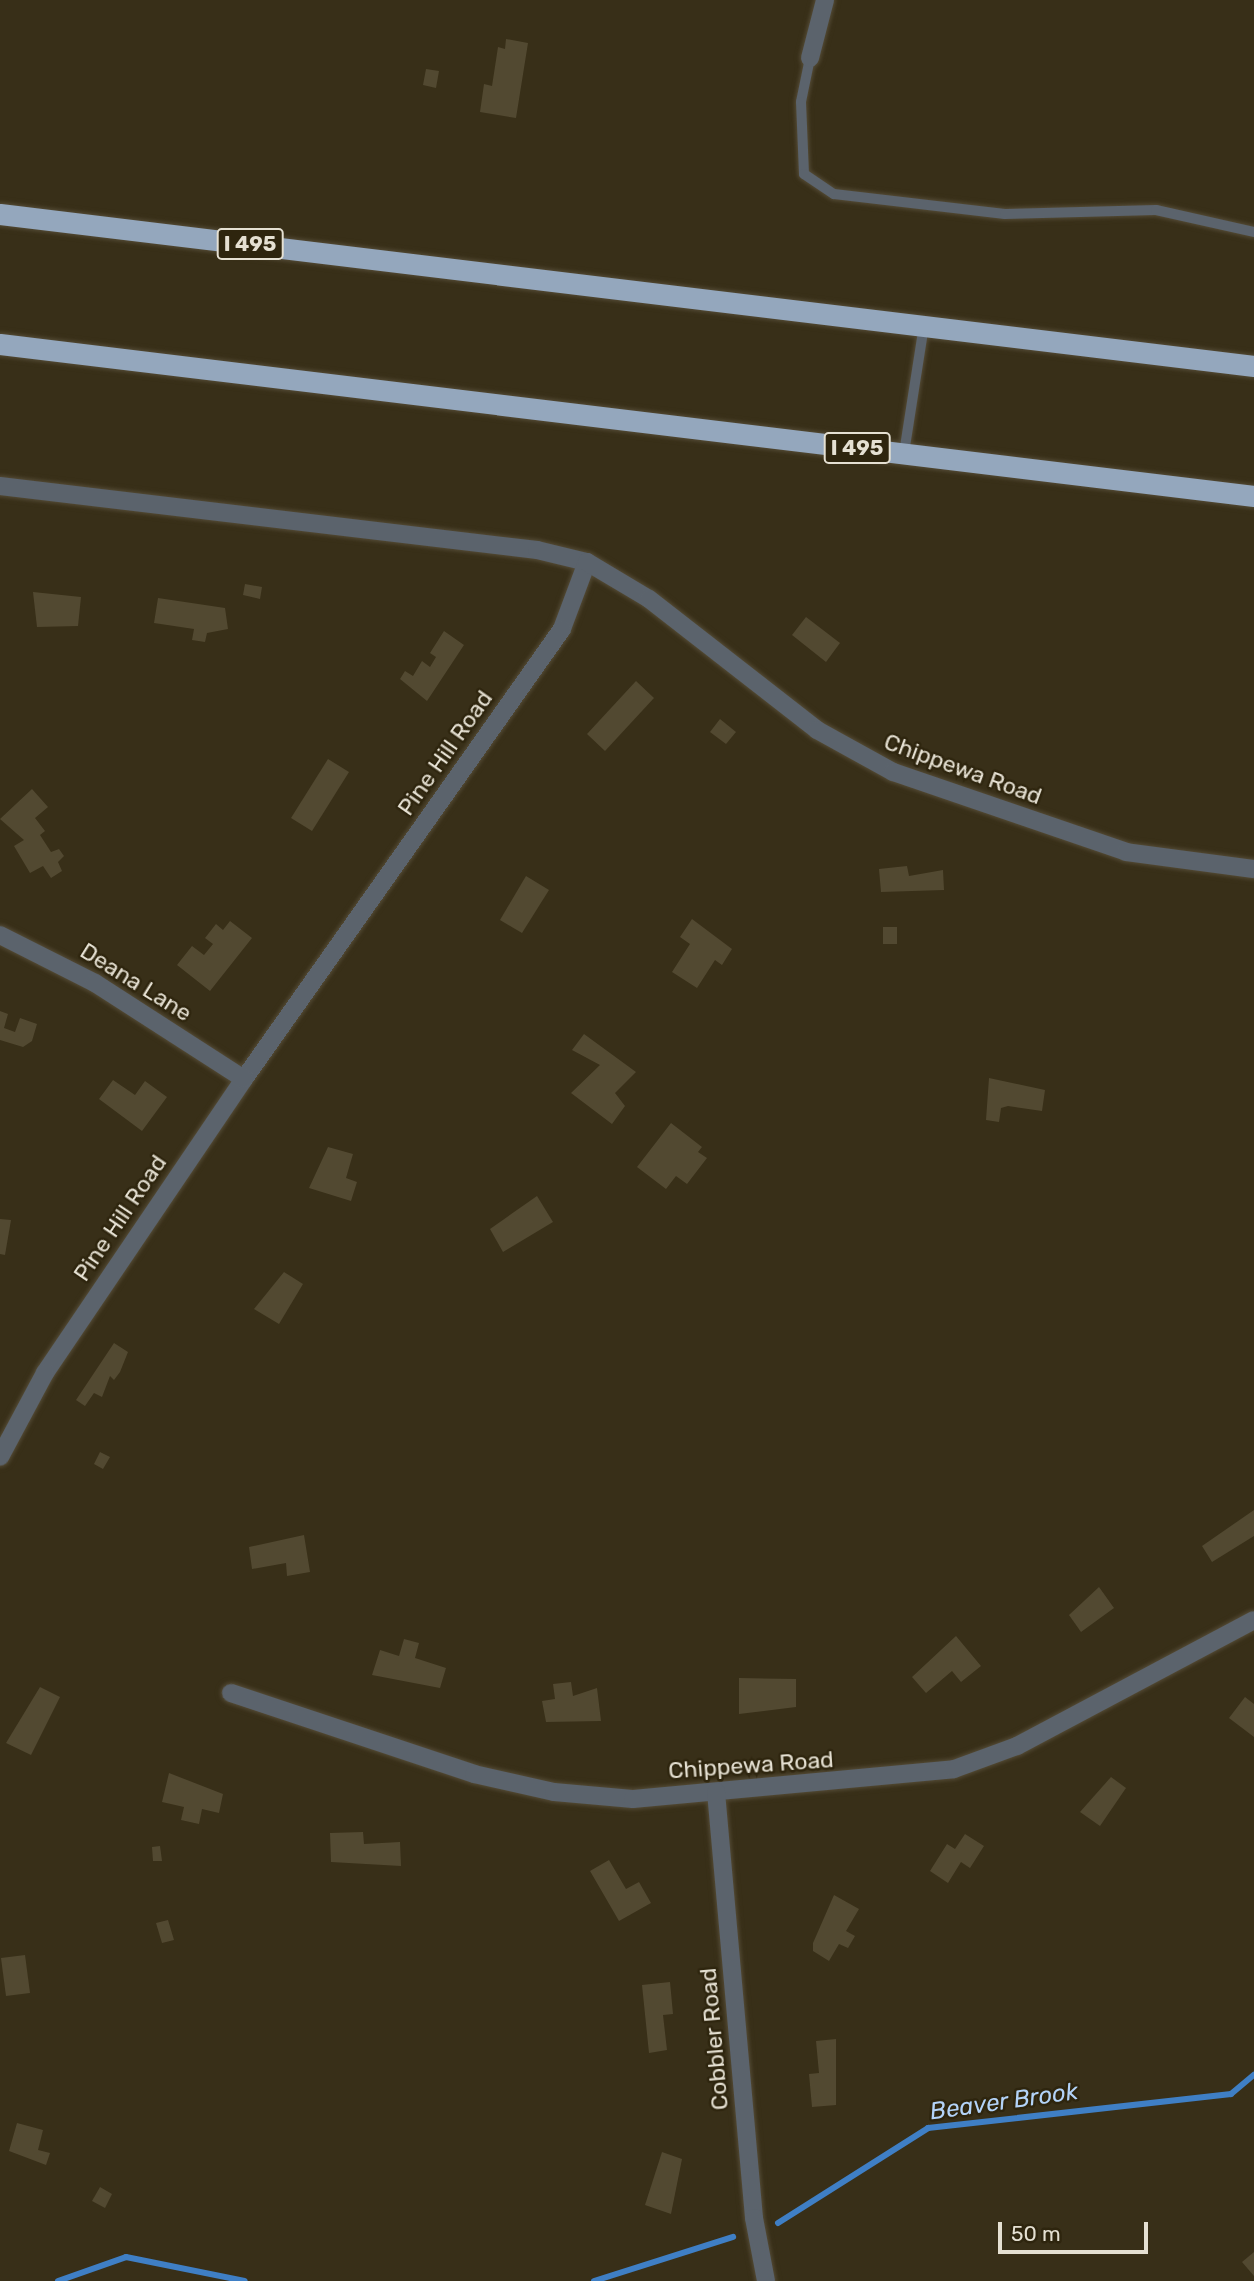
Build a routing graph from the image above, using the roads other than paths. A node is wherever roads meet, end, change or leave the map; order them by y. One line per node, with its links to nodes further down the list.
1 (825, 0): 2 (street)
2 (810, 58): 4 (lane)
3 (0, 214): 5 (highway, I 495)
4 (1254, 232)
5 (925, 324): 7 (highway, I 495); 8 (lane)
6 (0, 344): 8 (highway, I 495)
7 (1254, 366)
8 (904, 453): 10 (highway, I 495)
9 (0, 486): 11 (street)
10 (1254, 496)
11 (587, 562): 12 (street, Chippewa Road); 14 (street, Pine Hill Road)
12 (1254, 869)
13 (0, 934): 14 (street, Deana Lane)
14 (244, 1079): 15 (street, Pine Hill Road)
15 (0, 1457)
16 (1254, 1620): 18 (street, Chippewa Road)
17 (231, 1693): 18 (street, Chippewa Road)
18 (716, 1792): 19 (street, Cobbler Road)
19 (766, 2281)

